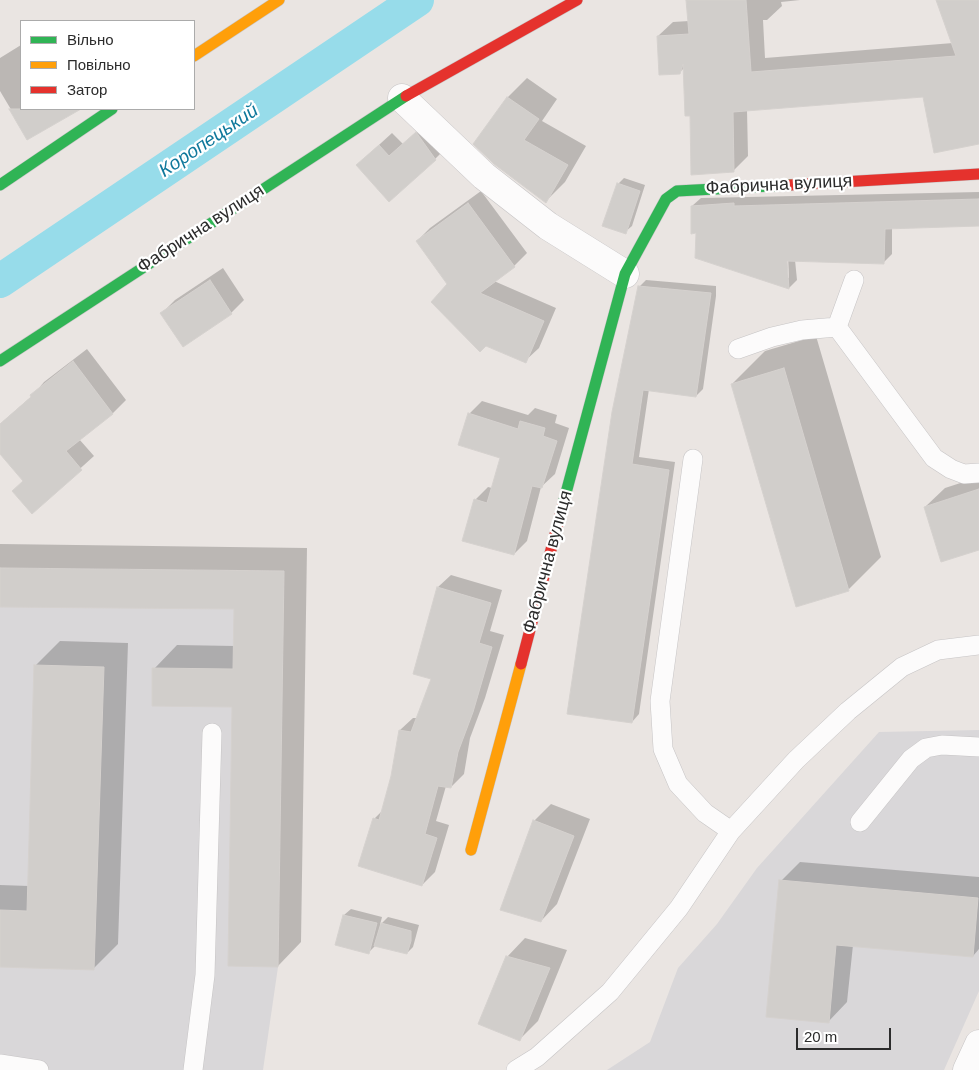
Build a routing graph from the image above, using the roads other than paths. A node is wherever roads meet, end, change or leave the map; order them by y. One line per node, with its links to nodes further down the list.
1 (278, 0): 3 (street)
2 (577, 0): 4 (street, Фабрична вулиця)
3 (195, 55)
4 (402, 98): 8 (street); 12 (street, Фабрична вулиця)
5 (111, 110): 7 (street)
6 (979, 174): 8 (street, Фабрична вулиця)
7 (0, 185)
8 (625, 274): 20 (street, Фабрична вулиця)
9 (854, 280): 10 (lane)
10 (837, 327): 11 (lane); 14 (lane)
11 (738, 349)
12 (0, 361)
13 (693, 459): 19 (lane)
14 (979, 473)
15 (979, 645): 19 (lane)
16 (212, 733): 24 (lane)
17 (979, 748): 18 (lane)
18 (860, 822)
19 (731, 831): 25 (lane)
20 (471, 850)
21 (979, 1044): 26 (street)
22 (0, 1064): 23 (lane)
23 (39, 1070)
24 (193, 1070)
25 (516, 1070)
26 (967, 1070)

